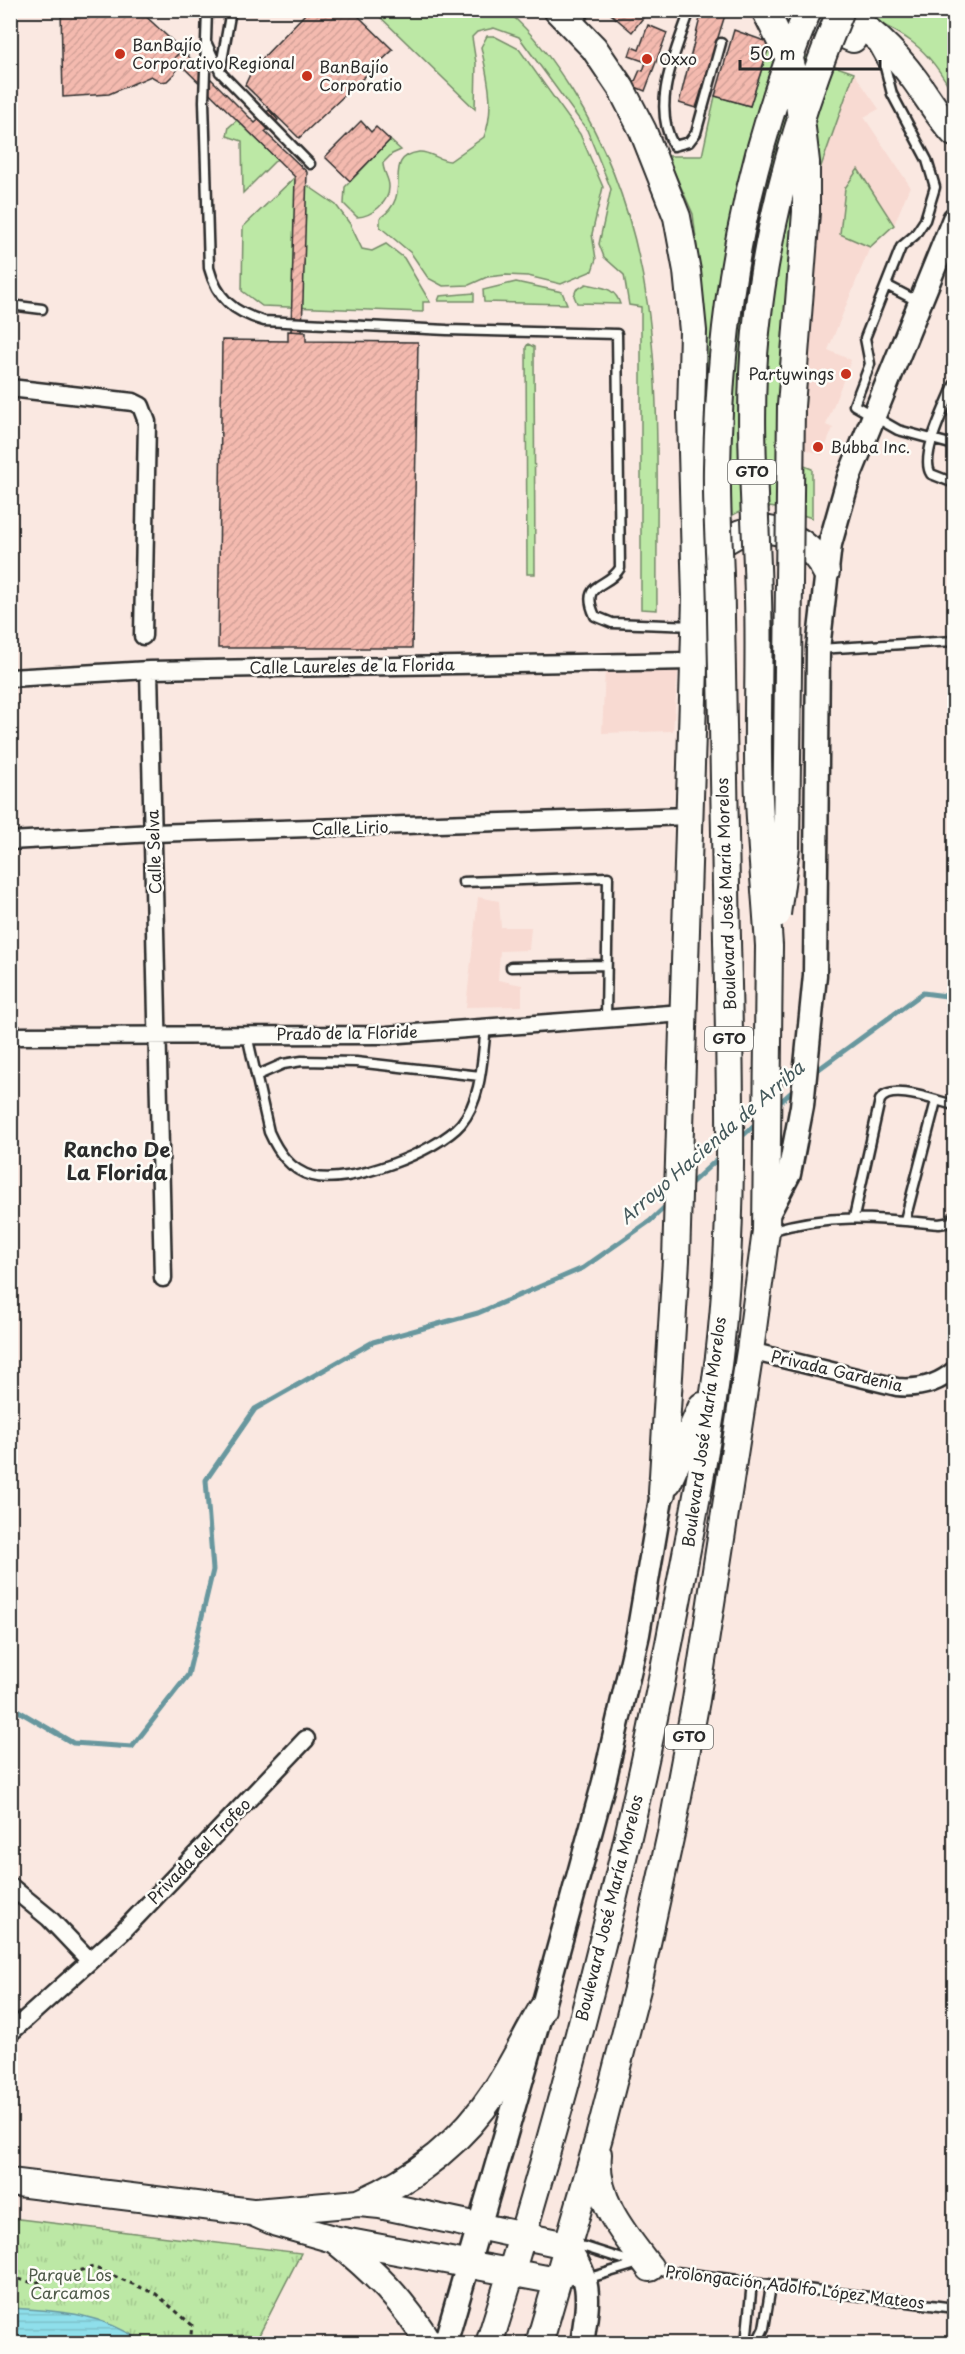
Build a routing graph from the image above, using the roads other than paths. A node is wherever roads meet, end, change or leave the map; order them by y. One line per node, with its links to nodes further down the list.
1 (207, 10): 10 (lane)
2 (231, 10): 13 (lane)
3 (690, 10): 11 (lane)
4 (765, 10): 40 (main road, bridge)
5 (784, 10): 12 (main road)
6 (808, 10): 60 (main road, Boulevard José María Morelos / GTO, bridge)
7 (835, 10): 12 (main road)
8 (841, 10): 40 (main road, Boulevard José María Morelos / GTO, bridge)
9 (573, 15): 28 (main road)
10 (206, 41): 13 (lane); 29 (lane)
11 (721, 43)
12 (883, 51): 14 (main road); 17 (lane)
13 (220, 72): 15 (lane)
14 (954, 133)
15 (310, 164)
16 (954, 219): 18 (street, Boulevard José María Morelos)
17 (886, 285): 18 (lane); 23 (lane)
18 (919, 302): 23 (street, Boulevard José María Morelos)
19 (10, 305): 20 (lane)
20 (42, 309)
21 (954, 385): 24 (lane)
22 (10, 388): 30 (street)
23 (873, 414): 24 (lane); 27 (street, Boulevard José María Morelos)
24 (933, 440): 25 (lane); 26 (lane)
25 (954, 445)
26 (954, 483)
27 (826, 572): 28 (main road); 32 (street, Boulevard José María Morelos)
28 (696, 600): 29 (main road)
29 (695, 626): 33 (main road)
30 (143, 636)
31 (954, 642): 32 (lane)
32 (818, 649): 56 (street, Boulevard José María Morelos)
33 (694, 661): 34 (street, Calle Laureles de la Florida); 36 (main road)
34 (149, 670): 35 (street, Calle Laureles de la Florida); 37 (street, Calle Selva)
35 (10, 678)
36 (690, 816): 37 (street, Calle Lirio); 43 (main road)
37 (153, 832): 38 (street, Calle Lirio); 46 (street, Calle Selva)
38 (10, 841)
39 (464, 882): 41 (lane)
40 (769, 946): 56 (main road, Boulevard José María Morelos / GTO)
41 (605, 965): 42 (lane); 44 (lane)
42 (511, 967)
43 (683, 1013): 44 (street, Prado de la Floride); 61 (main road)
44 (606, 1019): 45 (street, Prado de la Floride)
45 (486, 1027): 47 (street, Prado de la Floride); 50 (lane)
46 (159, 1034): 47 (street, Prado de la Floride); 48 (street, Prado de la Floride); 57 (street, Calle Selva)
47 (247, 1034): 49 (lane)
48 (10, 1036)
49 (258, 1076): 50 (lane); 50 (lane)
50 (480, 1076)
51 (936, 1101): 52 (lane); 54 (lane); 55 (lane)
52 (954, 1105)
53 (954, 1216): 55 (lane)
54 (854, 1217): 55 (lane); 56 (lane)
55 (905, 1220)
56 (765, 1226): 58 (main road, Boulevard José María Morelos / GTO)
57 (163, 1278)
58 (750, 1351): 59 (street, Privada Gardenia); 67 (main road, Boulevard José María Morelos / GTO)
59 (954, 1370)
60 (716, 1379): 61 (main road); 72 (main road, Boulevard José María Morelos / GTO)
61 (662, 1493): 65 (street, Boulevard José María Morelos)
62 (306, 1739): 64 (street, Privada del Trofeo)
63 (10, 1886): 64 (street)
64 (89, 1960): 66 (street, Privada del Trofeo)
65 (542, 2009): 69 (main road); 71 (street, Boulevard José María Morelos)
66 (10, 2033)
67 (599, 2137): 74 (main road, Boulevard José María Morelos / GTO); 77 (main road)
68 (10, 2182): 70 (main road, Prolongación Adolfo López Mateos)
69 (369, 2204): 70 (main road); 71 (main road); 75 (main road)
70 (252, 2212): 73 (main road, Prolongación Adolfo López Mateos)
71 (478, 2226): 72 (main road); 76 (street, Boulevard José María Morelos)
72 (522, 2235): 74 (main road); 78 (main road, GTO)
73 (333, 2239): 75 (main road, Prolongación Adolfo López Mateos); 84 (main road)
74 (566, 2245): 77 (lane, Prolongación Adolfo López Mateos); 79 (street); 80 (main road, GTO)
75 (403, 2253): 76 (main road, Prolongación Adolfo López Mateos)
76 (468, 2266): 78 (main road, Prolongación Adolfo López Mateos); 85 (street, Boulevard José María Morelos)
77 (643, 2266): 79 (lane, Prolongación Adolfo López Mateos); 81 (lane, Prolongación Adolfo López Mateos)
78 (511, 2274): 80 (main road, Prolongación Adolfo López Mateos); 86 (main road, GTO)
79 (586, 2279): 80 (lane, Prolongación Adolfo López Mateos); 88 (street)
80 (557, 2281): 87 (main road, GTO)
81 (752, 2282): 82 (lane, Prolongación Adolfo López Mateos); 89 (lane)
82 (771, 2286): 83 (lane, Prolongación Adolfo López Mateos); 90 (lane)
83 (954, 2308)
84 (429, 2343)
85 (445, 2343)
86 (489, 2343)
87 (539, 2343)
88 (582, 2343)
89 (746, 2343)
90 (756, 2343)

